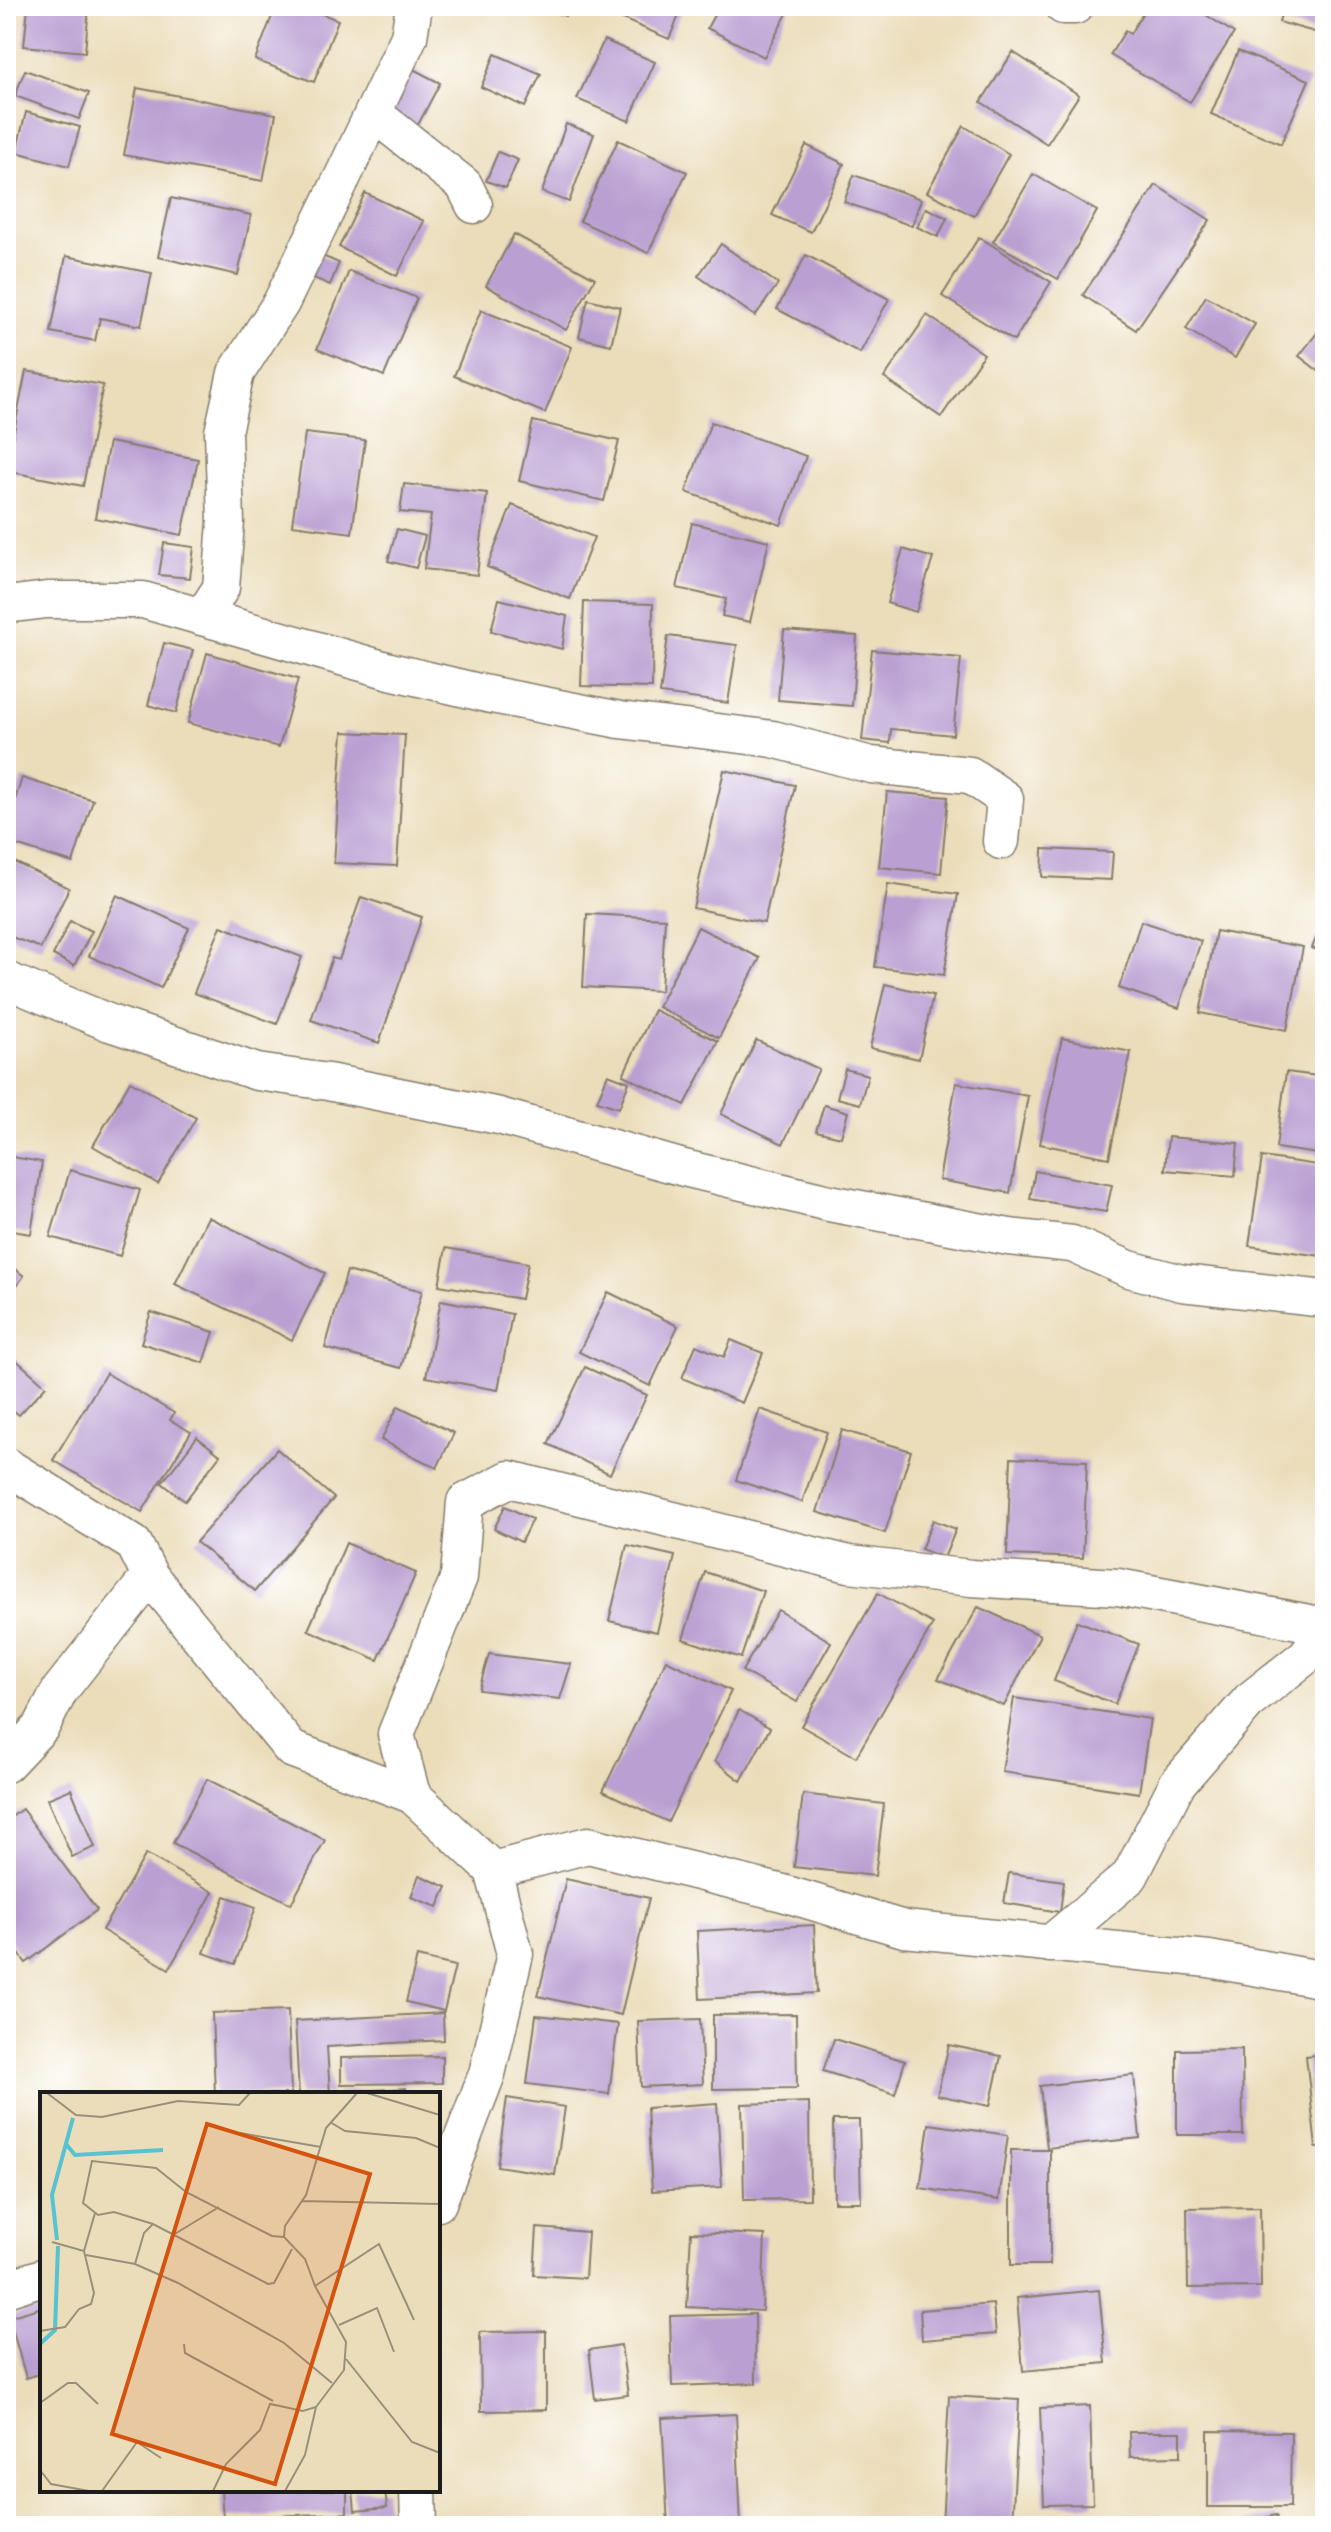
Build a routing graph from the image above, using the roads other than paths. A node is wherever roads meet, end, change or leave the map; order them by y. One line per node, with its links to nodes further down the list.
1 (414, 6): 4 (street)
2 (1063, 6): 3 (street)
3 (1075, 6)
4 (373, 113): 5 (street); 7 (street)
5 (474, 205)
6 (6, 605): 7 (street)
7 (202, 617): 8 (street)
8 (1001, 841)
9 (6, 980): 10 (street)
10 (1325, 1299)
11 (6, 1466): 12 (street)
12 (150, 1576): 14 (street); 15 (street)
13 (1325, 1627): 15 (street); 17 (street)
14 (6, 1764)
15 (412, 1795): 16 (street)
16 (493, 1870): 17 (street); 19 (street)
17 (1050, 1944): 18 (street)
18 (1325, 1980)
19 (441, 2186)
20 (40, 2278): 21 (street)
21 (6, 2289)
22 (418, 2492): 23 (street)
23 (419, 2526)

